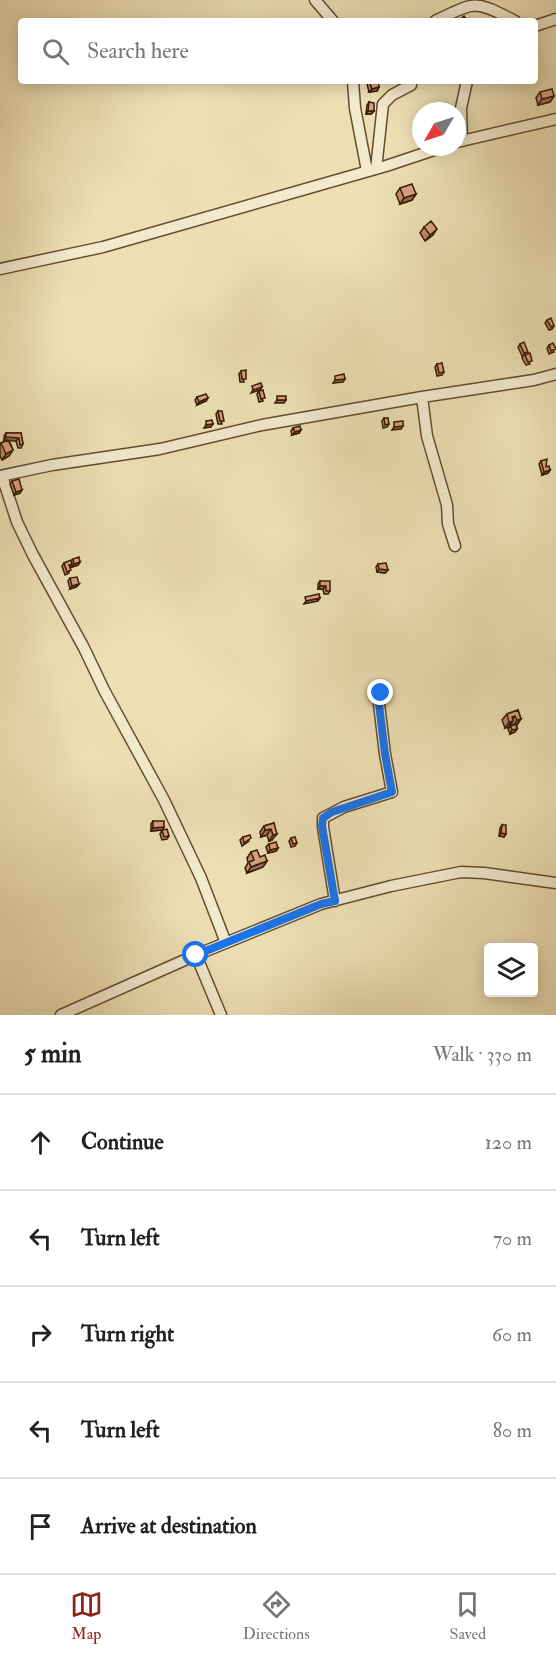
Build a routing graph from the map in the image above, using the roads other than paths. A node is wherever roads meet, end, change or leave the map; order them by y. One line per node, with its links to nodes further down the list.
1 (315, 0): 2 (street)
2 (330, 18)
3 (442, 18): 4 (street)
4 (510, 18)
5 (556, 20): 6 (street)
6 (538, 25)
7 (353, 84): 14 (street)
8 (466, 84): 10 (street)
9 (411, 85): 14 (street)
10 (462, 102)
11 (556, 119): 12 (street)
12 (466, 141)
13 (415, 156): 14 (street)
14 (371, 170): 15 (street)
15 (0, 269)
16 (556, 374): 17 (street)
17 (422, 397): 18 (street); 19 (street)
18 (1, 476): 23 (street)
19 (454, 546)
20 (385, 688): 22 (street)
21 (556, 883): 22 (street)
22 (335, 901): 23 (street)
23 (226, 943): 24 (street)
24 (196, 955): 25 (street); 26 (street)
25 (61, 1015)
26 (221, 1015)

